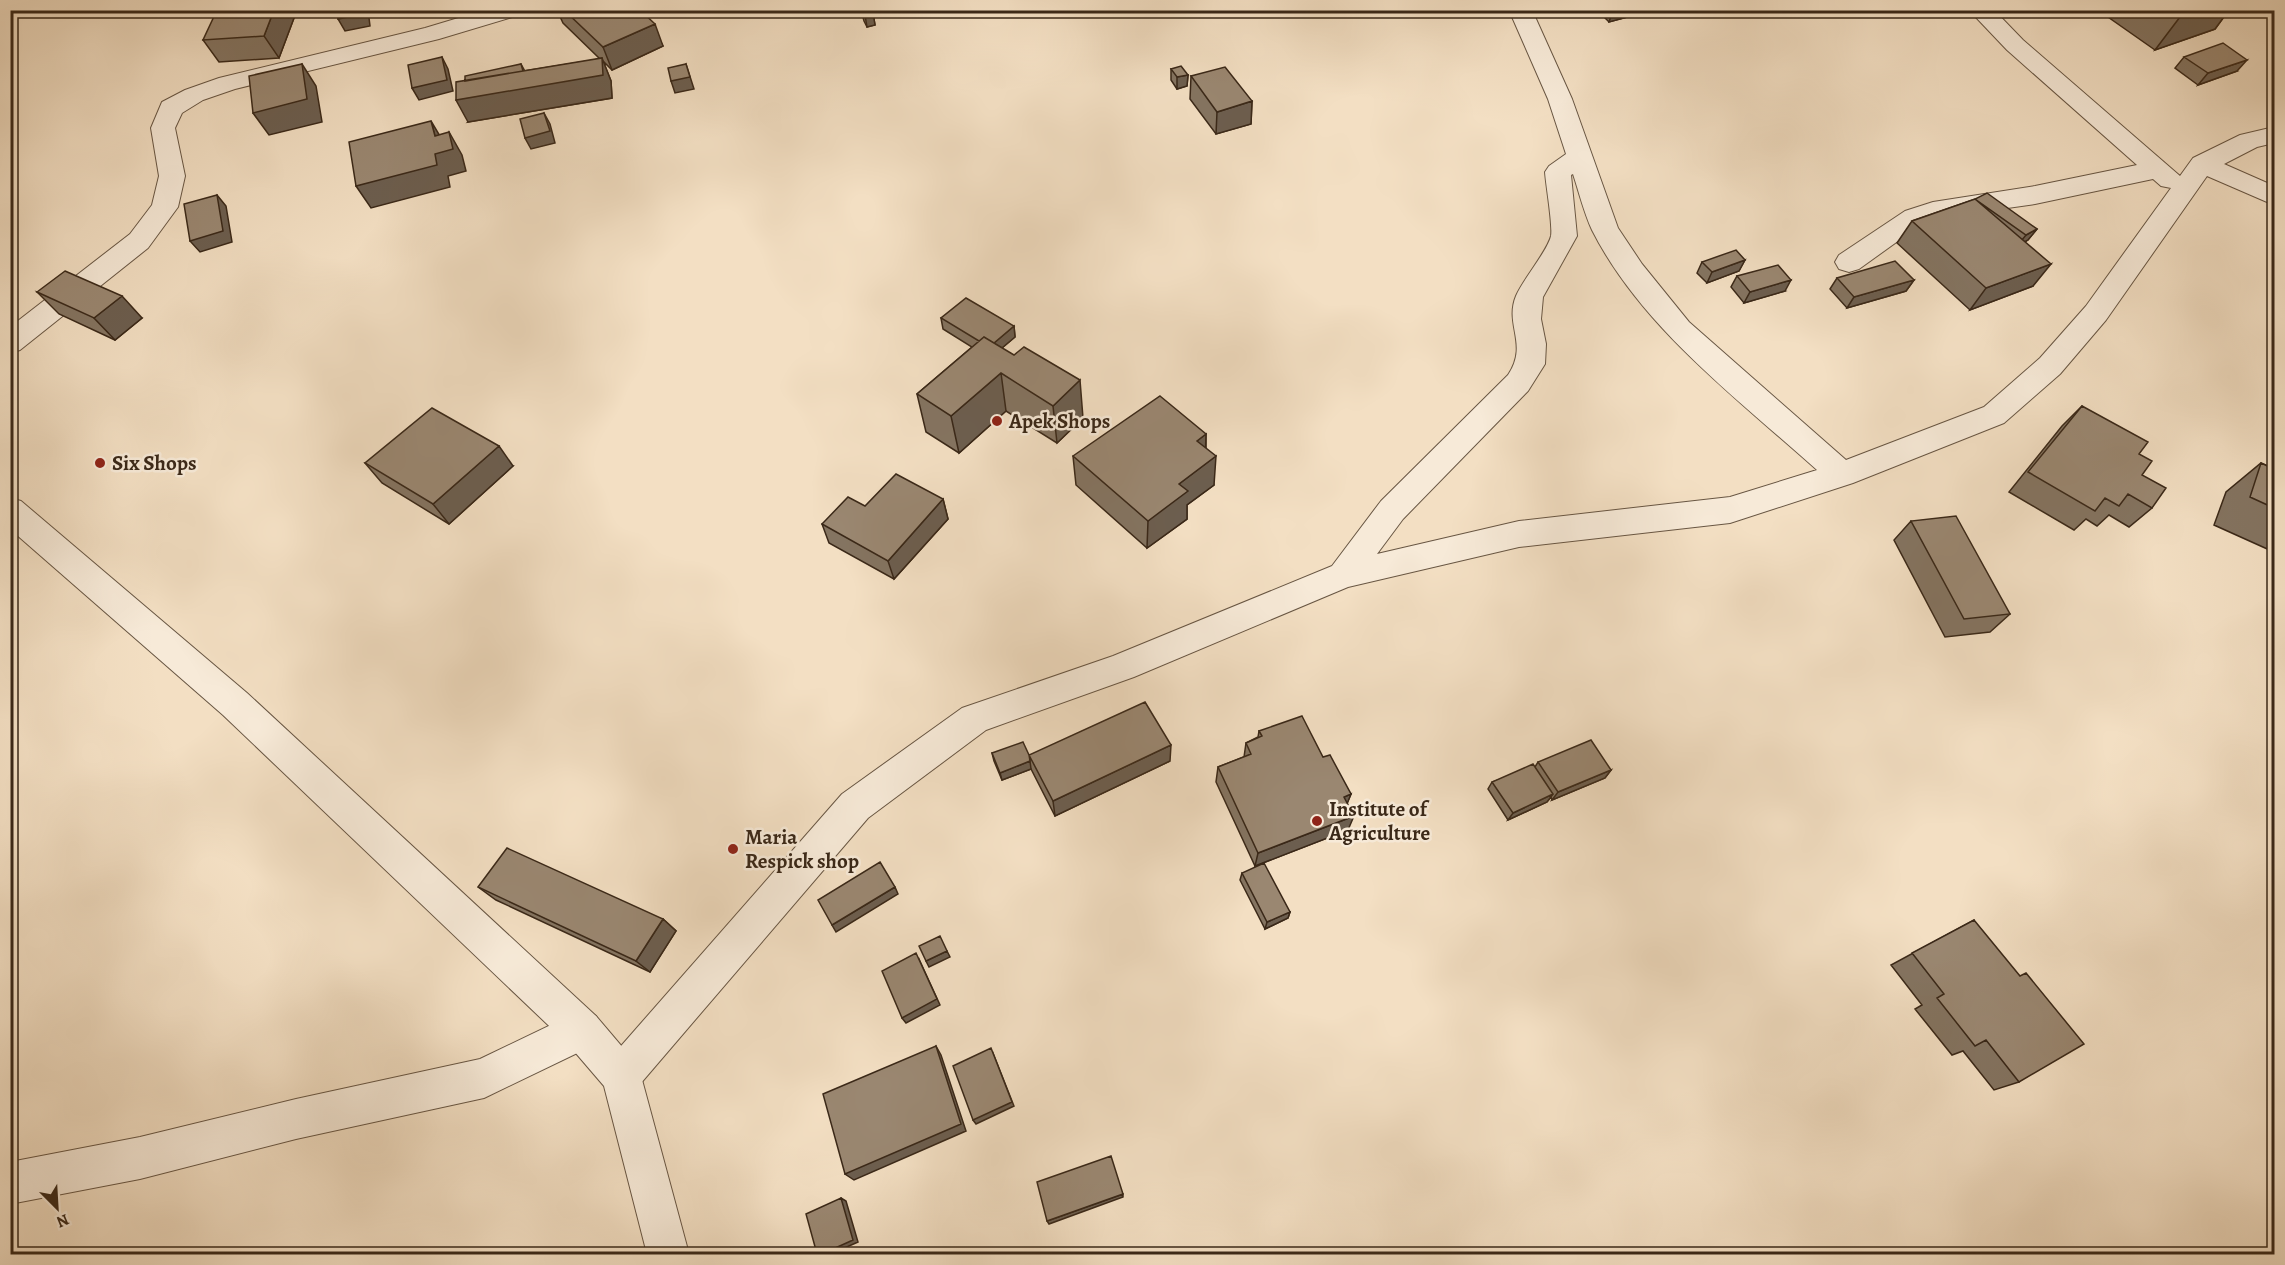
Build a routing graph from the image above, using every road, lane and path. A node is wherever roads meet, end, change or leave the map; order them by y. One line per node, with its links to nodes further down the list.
1 (511, 10): 11 (street)
2 (1520, 10): 5 (street)
3 (1980, 10): 7 (street)
4 (2274, 135): 6 (street)
5 (1579, 157): 12 (street); 14 (street)
6 (2202, 164): 8 (street); 9 (street)
7 (2157, 170): 8 (street); 10 (street)
8 (2183, 191): 12 (street)
9 (2274, 196)
10 (1849, 262)
11 (10, 343)
12 (1842, 474): 14 (street)
13 (10, 510): 15 (street)
14 (1342, 575): 16 (street)
15 (582, 1030): 16 (street); 17 (street)
16 (621, 1076): 18 (street)
17 (10, 1183)
18 (668, 1254)

